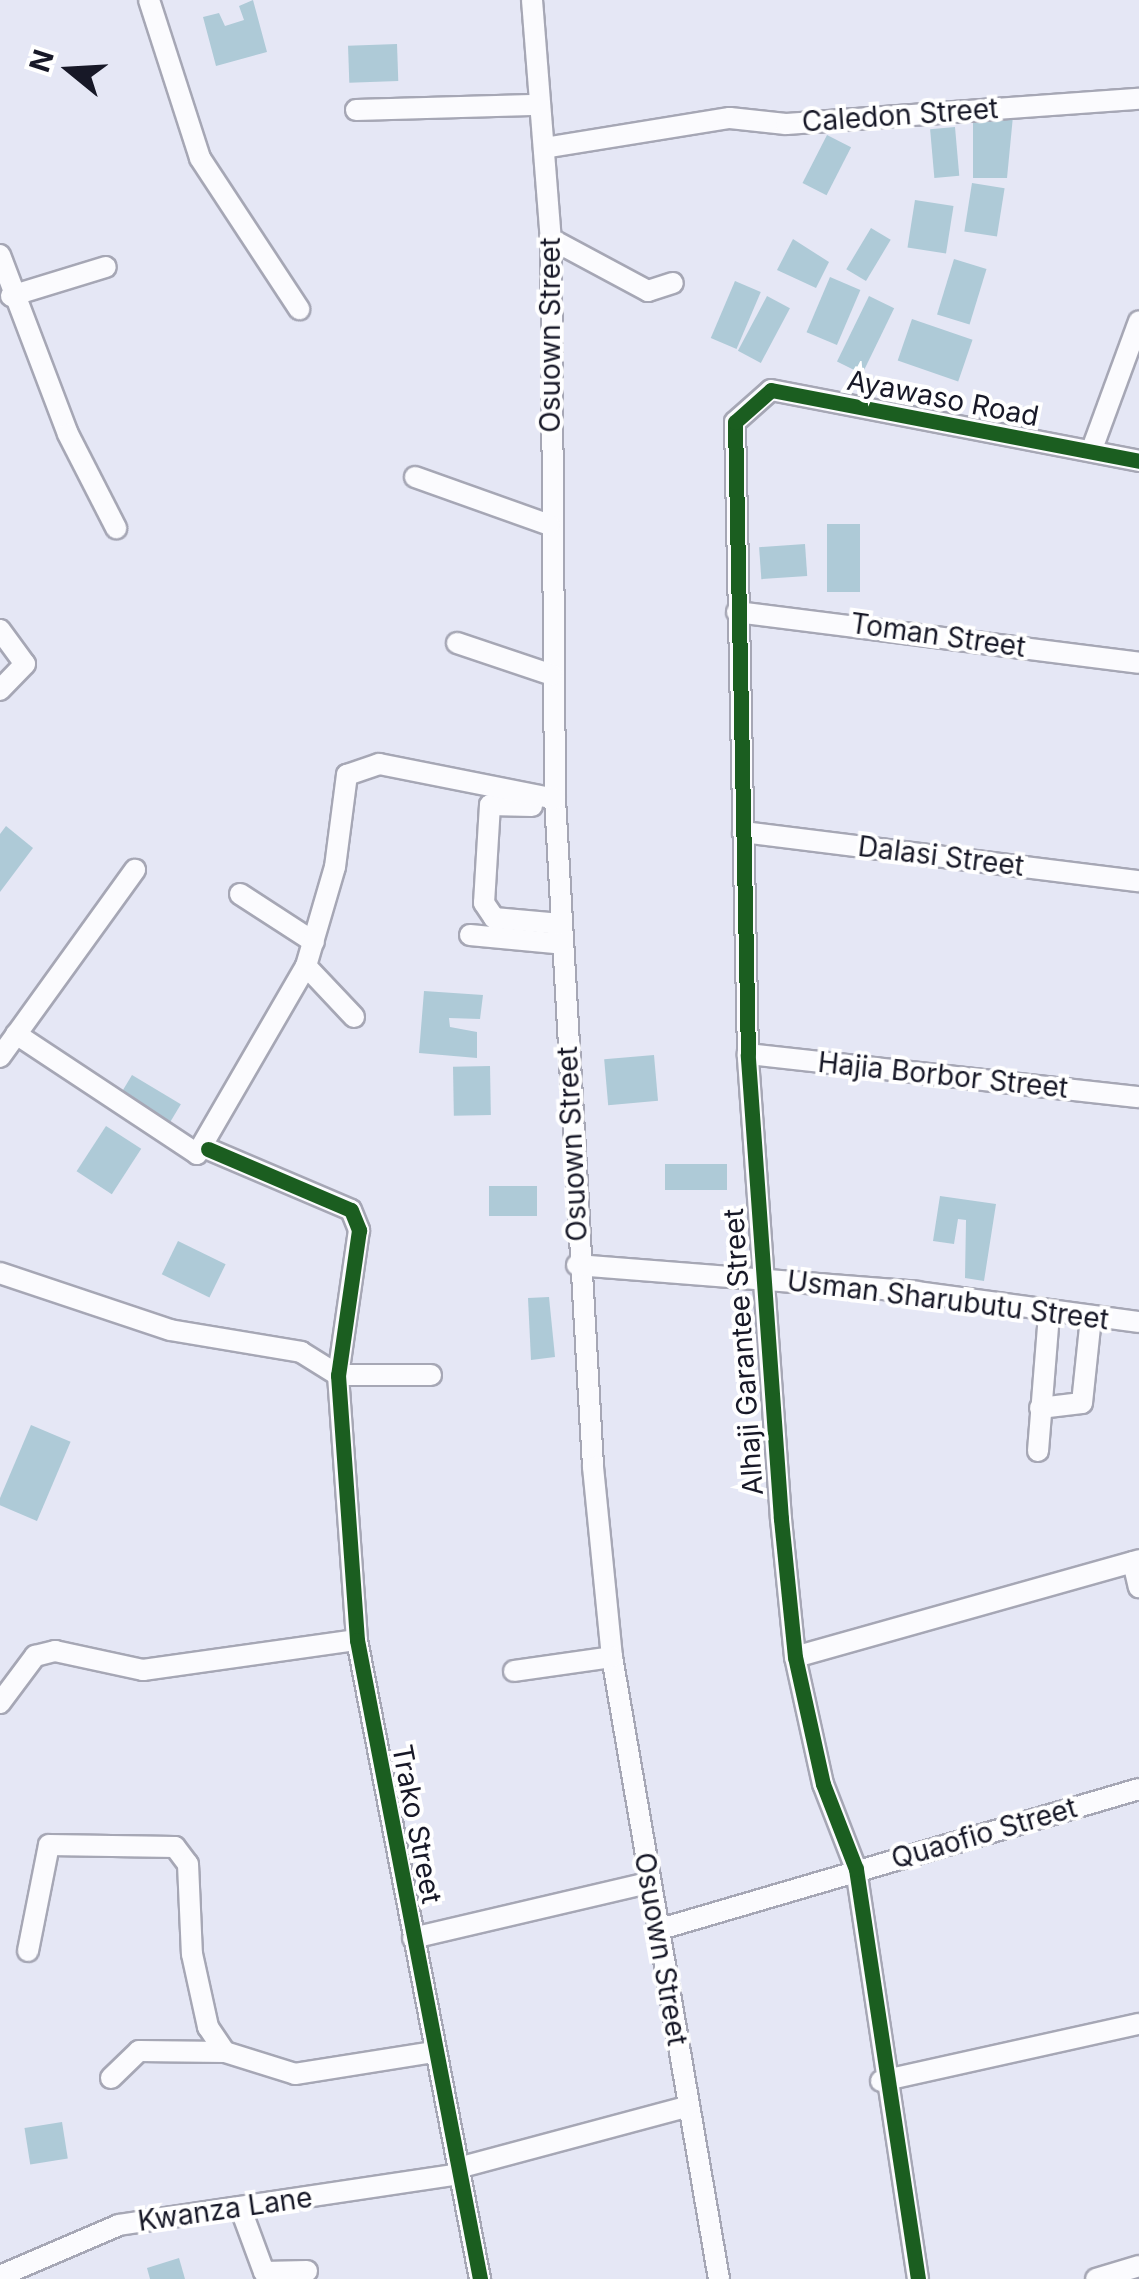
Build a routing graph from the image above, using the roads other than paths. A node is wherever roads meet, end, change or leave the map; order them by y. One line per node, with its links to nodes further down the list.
1 (149, 0): 12 (street)
2 (532, 0): 4 (street, Osuown Street)
3 (1139, 99): 6 (street, Caledon Street)
4 (540, 104): 5 (street); 6 (street, Osuown Street)
5 (356, 110)
6 (544, 148): 7 (street, Osuown Street)
7 (550, 239): 10 (street); 18 (street, Osuown Street)
8 (0, 255): 11 (street)
9 (106, 267): 11 (street)
10 (673, 283)
11 (12, 296): 19 (street)
12 (299, 308)
13 (1137, 334): 15 (street)
14 (743, 409): 15 (street, Ayawaso Road); 20 (street, Alhaji Garantee Street)
15 (1092, 449): 16 (street, Ayawaso Road)
16 (1139, 461)
17 (415, 477): 18 (street)
18 (550, 525): 24 (street, Osuown Street)
19 (116, 528)
20 (737, 612): 23 (street, Toman Street); 27 (street, Alhaji Garantee Street)
21 (0, 630): 25 (street)
22 (457, 644): 24 (street)
23 (1139, 663)
24 (552, 676): 26 (street, Osuown Street)
25 (0, 690)
26 (556, 804): 31 (street, Osuown Street); 31 (street); 33 (street)
27 (743, 832): 29 (street, Dalasi Street); 37 (street, Alhaji Garantee Street)
28 (135, 870): 36 (street)
29 (1139, 881)
30 (240, 894): 33 (street)
31 (562, 934): 32 (street); 41 (street, Osuown Street)
32 (470, 935)
33 (314, 942): 34 (street)
34 (306, 966): 35 (street); 40 (street)
35 (354, 1017)
36 (16, 1034): 38 (street); 40 (street)
37 (748, 1054): 39 (street, Hajia Borbor Street); 43 (street, Alhaji Garantee Street)
38 (0, 1056)
39 (1139, 1097)
40 (208, 1149): 47 (street, Trako Street)
41 (578, 1264): 43 (street, Usman Sharubutu Street); 54 (street, Osuown Street)
42 (0, 1274): 47 (street)
43 (761, 1278): 44 (street, Usman Sharubutu Street); 55 (street, Alhaji Garantee Street)
44 (1048, 1313): 45 (street, Usman Sharubutu Street); 49 (street)
45 (1091, 1318): 46 (street, Usman Sharubutu Street); 49 (street)
46 (1139, 1322)
47 (338, 1375): 48 (street); 53 (street, Trako Street)
48 (431, 1375)
49 (1040, 1408): 50 (street)
50 (1038, 1451)
51 (1136, 1561): 52 (street); 55 (street)
52 (1139, 1587)
53 (357, 1640): 57 (street); 62 (street, Trako Street)
54 (612, 1657): 56 (street); 60 (street, Osuown Street)
55 (795, 1657): 59 (street, Alhaji Garantee Street)
56 (514, 1671)
57 (0, 1703)
58 (1139, 1789): 59 (street, Quaofio Street)
59 (856, 1869): 61 (street, Quaofio Street); 68 (street, Alhaji Garantee Street)
60 (648, 1882): 61 (street, Osuown Street); 62 (street)
61 (657, 1930): 69 (street, Osuown Street)
62 (413, 1938): 66 (street, Trako Street)
63 (28, 1951): 65 (street)
64 (1139, 2024): 68 (street)
65 (225, 2052): 66 (street); 67 (street)
66 (434, 2052): 70 (street, Trako Street)
67 (111, 2078)
68 (881, 2081): 77 (street, Alhaji Garantee Street)
69 (688, 2106): 70 (street, Kwanza Lane); 76 (street, Osuown Street)
70 (458, 2171): 71 (street, Kwanza Lane); 75 (street, Trako Street)
71 (240, 2207): 73 (street); 74 (street, Kwanza Lane)
72 (1139, 2266): 78 (street)
73 (308, 2272)
74 (0, 2276)
75 (480, 2279)
76 (719, 2279)
77 (918, 2279)
78 (1096, 2279)

